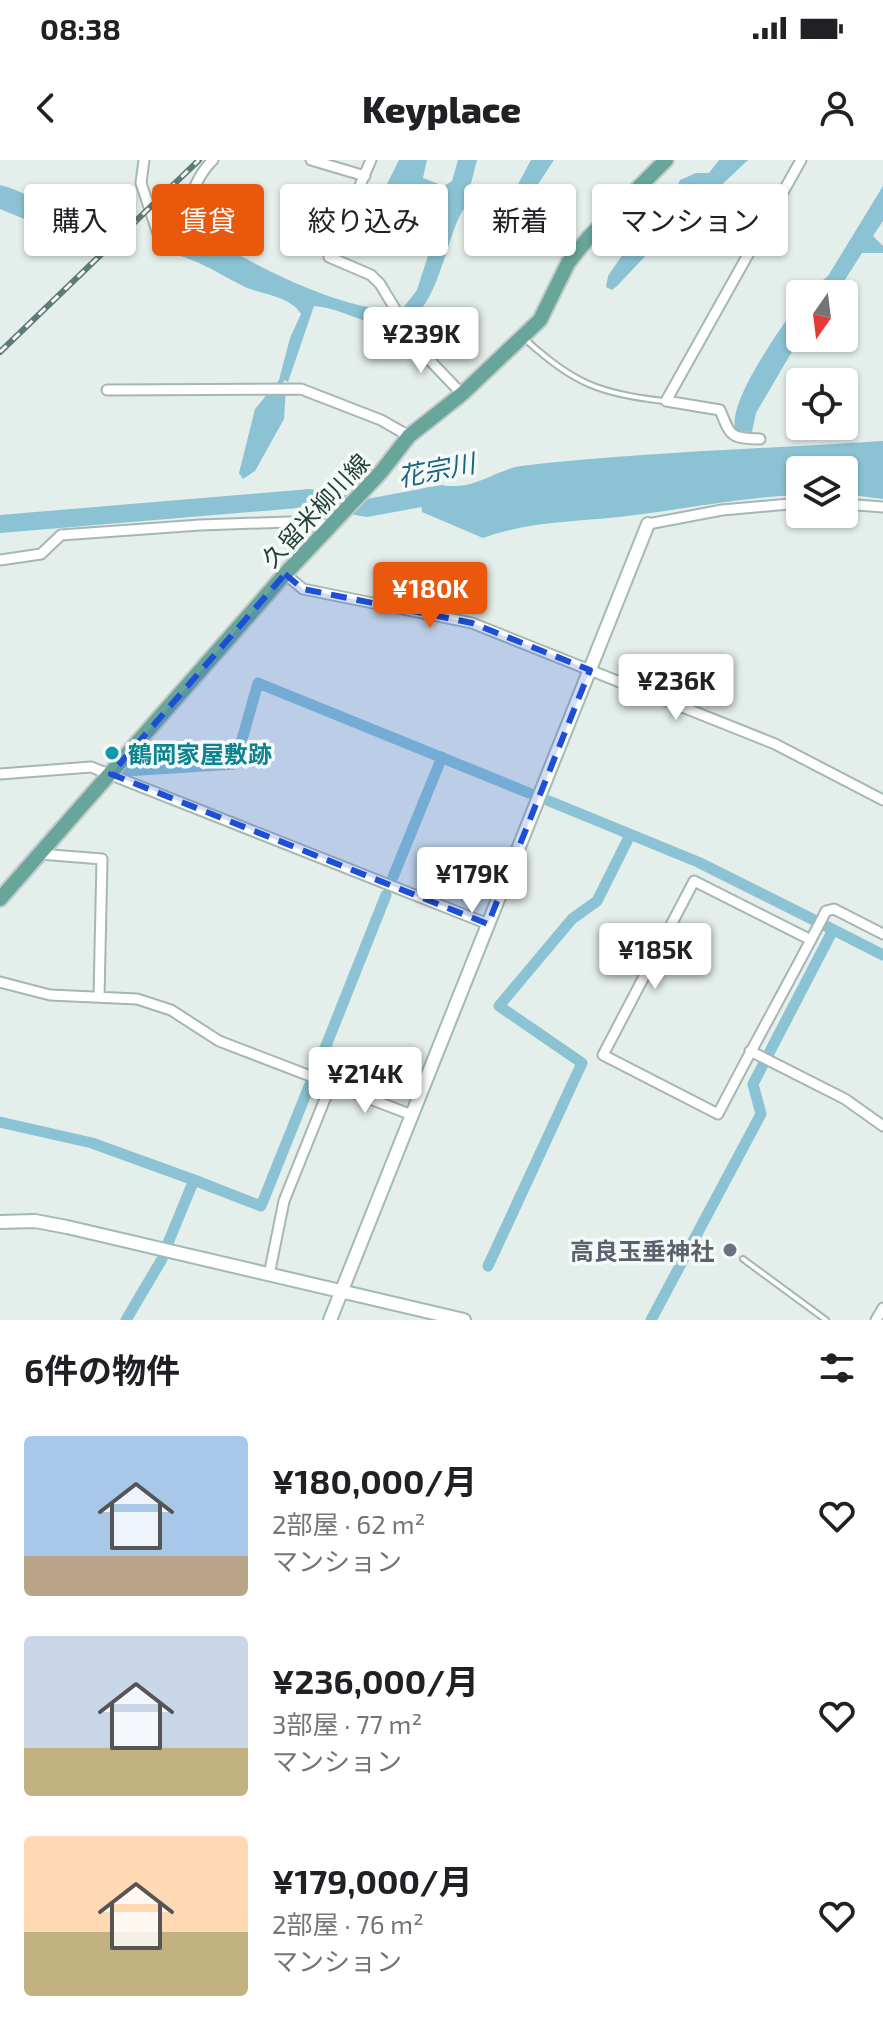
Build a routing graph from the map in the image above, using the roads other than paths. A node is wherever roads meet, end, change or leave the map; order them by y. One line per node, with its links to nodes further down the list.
1 (144, 160): 2 (street)
2 (213, 160)
3 (311, 160): 7 (street)
4 (371, 160): 7 (street)
5 (666, 160): 8 (main road, 久留米柳川線)
6 (801, 160): 11 (street)
7 (365, 176): 10 (street)
8 (523, 338): 10 (main road, 久留米柳川線); 11 (lane)
9 (107, 390): 12 (street)
10 (462, 394): 12 (main road, 久留米柳川線)
11 (666, 401): 13 (street)
12 (409, 436): 17 (main road, 久留米柳川線)
13 (760, 439)
14 (786, 504): 18 (street)
15 (858, 505): 16 (street)
16 (883, 507)
17 (336, 520): 19 (street); 20 (main road, 久留米柳川線)
18 (648, 524): 21 (street)
19 (0, 560)
20 (285, 574): 21 (street); 23 (main road, 久留米柳川線)
21 (590, 670): 24 (street); 27 (street)
22 (0, 774): 23 (street)
23 (111, 774): 25 (main road, 久留米柳川線); 27 (street)
24 (883, 800)
25 (40, 854): 26 (main road, 久留米柳川線); 31 (street)
26 (0, 899)
27 (488, 924): 34 (street)
28 (883, 934): 29 (street)
29 (811, 940): 32 (street); 32 (street)
30 (0, 982): 31 (street)
31 (99, 997): 33 (street)
32 (750, 1051): 35 (street)
33 (331, 1084): 34 (street); 38 (street)
34 (412, 1115): 39 (street)
35 (883, 1126)
36 (0, 1222): 38 (street)
37 (743, 1259): 43 (lane)
38 (269, 1275): 39 (street)
39 (341, 1292): 41 (street); 42 (street)
40 (883, 1308): 44 (street)
41 (330, 1320)
42 (464, 1320)
43 (826, 1320)
44 (876, 1320)

